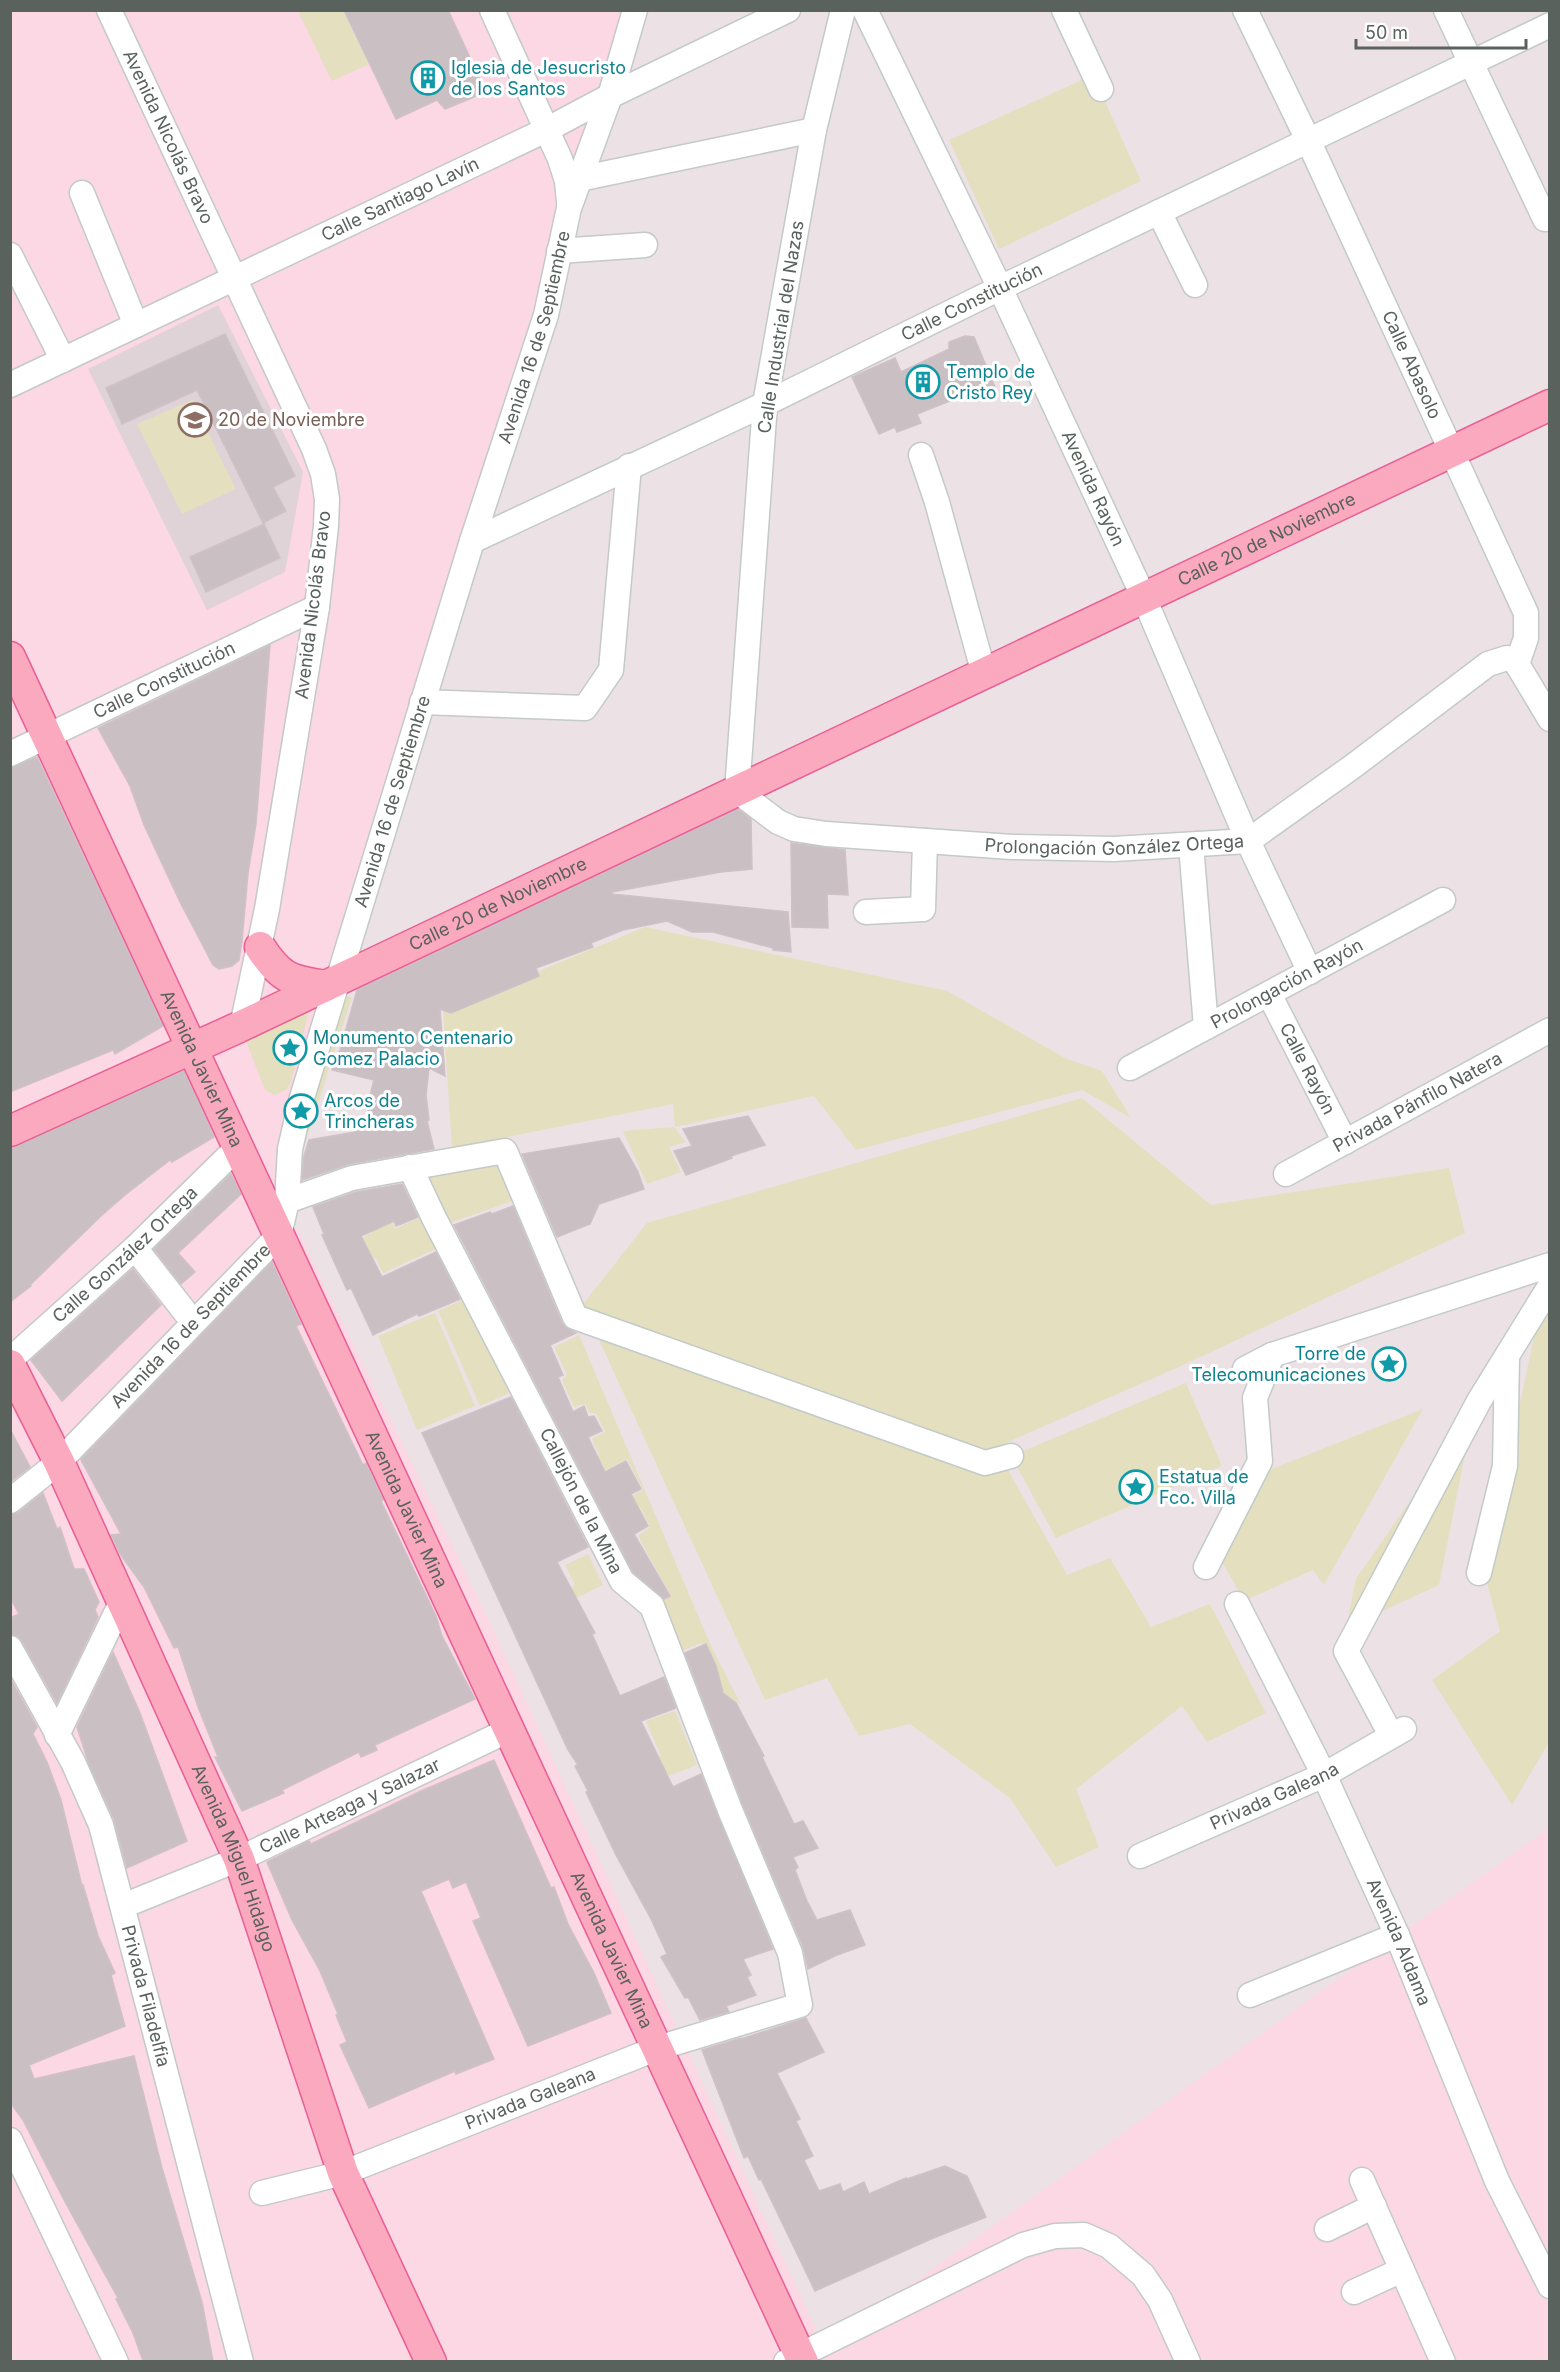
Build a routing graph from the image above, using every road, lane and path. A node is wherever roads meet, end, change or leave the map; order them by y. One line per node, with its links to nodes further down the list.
1 (109, 10): 25 (street, Avenida Nicolás Bravo)
2 (492, 10): 14 (street)
3 (635, 10): 13 (street, Avenida 16 de Septiembre)
4 (788, 10): 13 (street, Calle Santiago Lavín)
5 (843, 10): 15 (street, Calle Industrial del Nazas)
6 (865, 10): 27 (street, Avenida Rayón)
7 (1064, 10): 12 (street)
8 (1245, 10): 16 (street, Calle Abasolo)
9 (1446, 10): 11 (street)
10 (1550, 25): 11 (street, Calle Constitución)
11 (1471, 62): 16 (street, Calle Constitución); 21 (street)
12 (1101, 89)
13 (610, 96): 14 (street, Calle Santiago Lavín); 17 (street, Avenida 16 de Septiembre)
14 (546, 130): 19 (street); 25 (street, Calle Santiago Lavín)
15 (814, 130): 17 (street); 31 (street, Calle Industrial del Nazas)
16 (1308, 140): 20 (street, Calle Constitución); 33 (street, Calle Abasolo)
17 (579, 179): 19 (street, Avenida 16 de Septiembre)
18 (82, 193): 28 (street)
19 (569, 208): 23 (street, Avenida 16 de Septiembre)
20 (1159, 212): 26 (street); 27 (street, Calle Constitución)
21 (1545, 219)
22 (645, 245): 23 (street)
23 (560, 251): 36 (street, Avenida 16 de Septiembre)
24 (10, 255): 29 (street)
25 (234, 278): 28 (street, Calle Santiago Lavín); 38 (street, Avenida Nicolás Bravo)
26 (1195, 285)
27 (1000, 288): 31 (street, Calle Constitución); 37 (street, Avenida Rayón)
28 (136, 325): 29 (street, Calle Santiago Lavín)
29 (63, 360): 30 (street, Calle Santiago Lavín)
30 (10, 385)
31 (765, 404): 35 (street, Calle Constitución); 47 (street, Calle Industrial del Nazas)
32 (1550, 405): 33 (main road, Calle 20 de Noviembre)
33 (1451, 452): 37 (main road, Calle 20 de Noviembre); 40 (street, Calle Abasolo)
34 (921, 455): 41 (street)
35 (630, 466): 36 (street, Calle Constitución); 43 (street)
36 (472, 541): 43 (street, Avenida 16 de Septiembre)
37 (1144, 598): 41 (main road, Calle 20 de Noviembre); 49 (street, Avenida Rayón)
38 (317, 608): 45 (street, Calle Constitución); 53 (street, Avenida Nicolás Bravo)
39 (10, 657): 45 (main road, Avenida Javier Mina)
40 (1517, 664): 42 (street); 49 (street, Prolongación González Ortega)
41 (984, 674): 47 (main road, Calle 20 de Noviembre)
42 (1541, 684): 44 (street)
43 (422, 702): 55 (street, Avenida 16 de Septiembre)
44 (1550, 719)
45 (47, 736): 46 (street, Calle Constitución); 60 (main road, Avenida Javier Mina)
46 (10, 753)
47 (736, 791): 48 (street, Prolongación González Ortega); 55 (main road, Calle 20 de Noviembre)
48 (925, 841): 50 (street, Prolongación González Ortega); 52 (street)
49 (1248, 841): 50 (street, Prolongación González Ortega); 54 (street, Avenida Rayón)
50 (1191, 844): 58 (street)
51 (1443, 900): 54 (street, Prolongación Rayón)
52 (866, 912)
53 (260, 946): 55 (main road); 57 (street, Avenida Nicolás Bravo)
54 (1310, 972): 56 (street, Prolongación Rayón)
55 (332, 983): 57 (main road, Calle 20 de Noviembre); 67 (street, Avenida 16 de Septiembre)
56 (1269, 994): 58 (street, Prolongación Rayón); 63 (street, Calle Rayón)
57 (242, 1026): 60 (main road, Calle 20 de Noviembre)
58 (1206, 1028): 61 (street, Prolongación Rayón)
59 (1550, 1030): 63 (street, Privada Pánfilo Natera)
60 (193, 1049): 62 (main road, Calle 20 de Noviembre); 64 (main road, Avenida Javier Mina)
61 (1130, 1068)
62 (10, 1131)
63 (1344, 1143): 66 (street, Privada Pánfilo Natera)
64 (238, 1146): 68 (main road, Avenida Javier Mina); 69 (street, Calle González Ortega)
65 (410, 1167): 67 (street); 78 (street); 94 (street, Callejón de la Mina)
66 (1286, 1174)
67 (287, 1201): 68 (street, Avenida 16 de Septiembre)
68 (279, 1235): 72 (street, Avenida 16 de Septiembre); 86 (main road, Avenida Javier Mina)
69 (135, 1248): 72 (street); 75 (street, Calle González Ortega)
70 (1550, 1265): 74 (street)
71 (1550, 1286): 73 (street)
72 (193, 1322): 79 (street, Avenida 16 de Septiembre)
73 (1508, 1354): 82 (street); 88 (street, Privada Galeana)
74 (1272, 1355): 77 (street); 81 (street)
75 (10, 1360)
76 (10, 1365): 79 (main road, Avenida Miguel Hidalgo)
77 (1245, 1369)
78 (1011, 1456)
79 (59, 1462): 80 (street, Avenida 16 de Septiembre); 83 (main road, Avenida Miguel Hidalgo)
80 (10, 1501)
81 (1206, 1567)
82 (1479, 1573)
83 (122, 1600): 87 (street); 90 (main road, Avenida Miguel Hidalgo)
84 (1237, 1604): 88 (street, Avenida Aldama)
85 (10, 1648): 87 (street, Privada Filadelfia)
86 (509, 1730): 90 (street, Calle Arteaga y Salazar); 95 (main road, Avenida Javier Mina)
87 (57, 1735): 91 (street, Privada Filadelfia)
88 (1324, 1775): 89 (street, Privada Galeana); 92 (street, Avenida Aldama)
89 (1140, 1856)
90 (239, 1859): 91 (street, Calle Arteaga y Salazar); 97 (main road, Avenida Miguel Hidalgo)
91 (123, 1906): 107 (street, Privada Filadelfia)
92 (1397, 1935): 93 (street); 103 (street, Avenida Aldama)
93 (1250, 1995)
94 (800, 2005): 95 (street, Privada Galeana)
95 (658, 2048): 97 (street, Privada Galeana); 105 (main road, Avenida Javier Mina)
96 (10, 2140): 106 (street)
97 (343, 2173): 99 (street, Privada Galeana); 108 (main road, Avenida Miguel Hidalgo)
98 (1362, 2180): 100 (street)
99 (262, 2193)
100 (1374, 2206): 101 (street); 102 (street)
101 (1327, 2229)
102 (1402, 2270): 104 (street); 110 (street)
103 (1550, 2286)
104 (1354, 2292)
105 (797, 2359): 109 (street)
106 (116, 2361)
107 (241, 2361)
108 (431, 2361)
109 (1188, 2361)
110 (1443, 2361)

